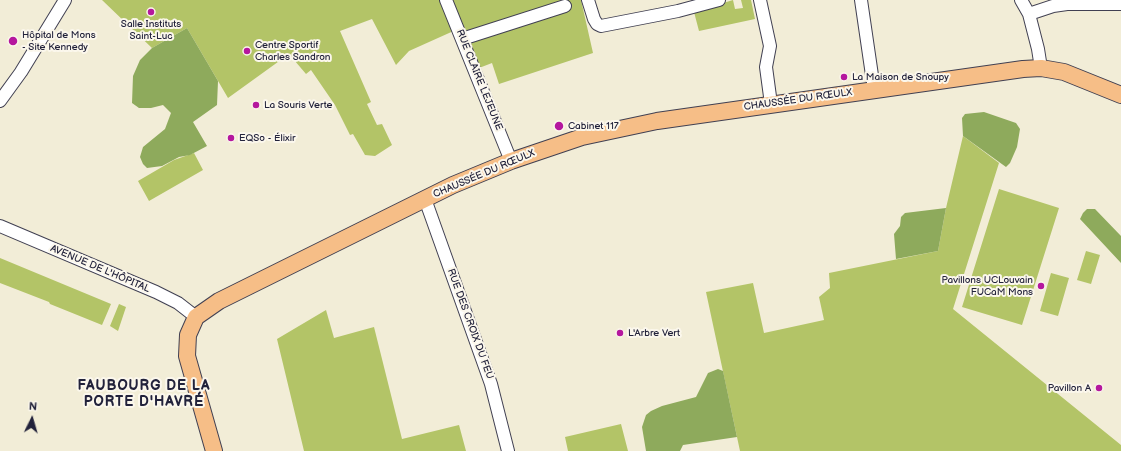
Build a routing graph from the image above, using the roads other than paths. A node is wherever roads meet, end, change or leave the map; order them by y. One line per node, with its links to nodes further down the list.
1 (65, 0): 15 (street)
2 (446, 0): 11 (street, RUE CLAIRE LEJEUNE)
3 (588, 0): 4 (street)
4 (719, 0)
5 (760, 0): 16 (street)
6 (861, 0): 13 (street)
7 (1021, 0): 10 (street)
8 (1121, 4): 10 (street)
9 (565, 6): 11 (street)
10 (1029, 14): 12 (street)
11 (462, 39): 17 (street, RUE CLAIRE LEJEUNE)
12 (1041, 68): 13 (main road, CHAUSSÉE DU RŒULX); 14 (main road, CHAUSSÉE DU RŒULX)
13 (874, 89): 16 (main road, CHAUSSÉE DU RŒULX)
14 (1121, 95)
15 (0, 101)
16 (771, 104): 17 (main road, CHAUSSÉE DU RŒULX)
17 (511, 161): 18 (main road, CHAUSSÉE DU RŒULX)
18 (425, 199): 20 (main road, CHAUSSÉE DU RŒULX); 22 (street, RUE DES CROIX DU FEU)
19 (0, 226): 20 (street, AVENUE DE L'HÔPITAL)
20 (196, 317): 21 (main road)
21 (214, 451)
22 (508, 451)

